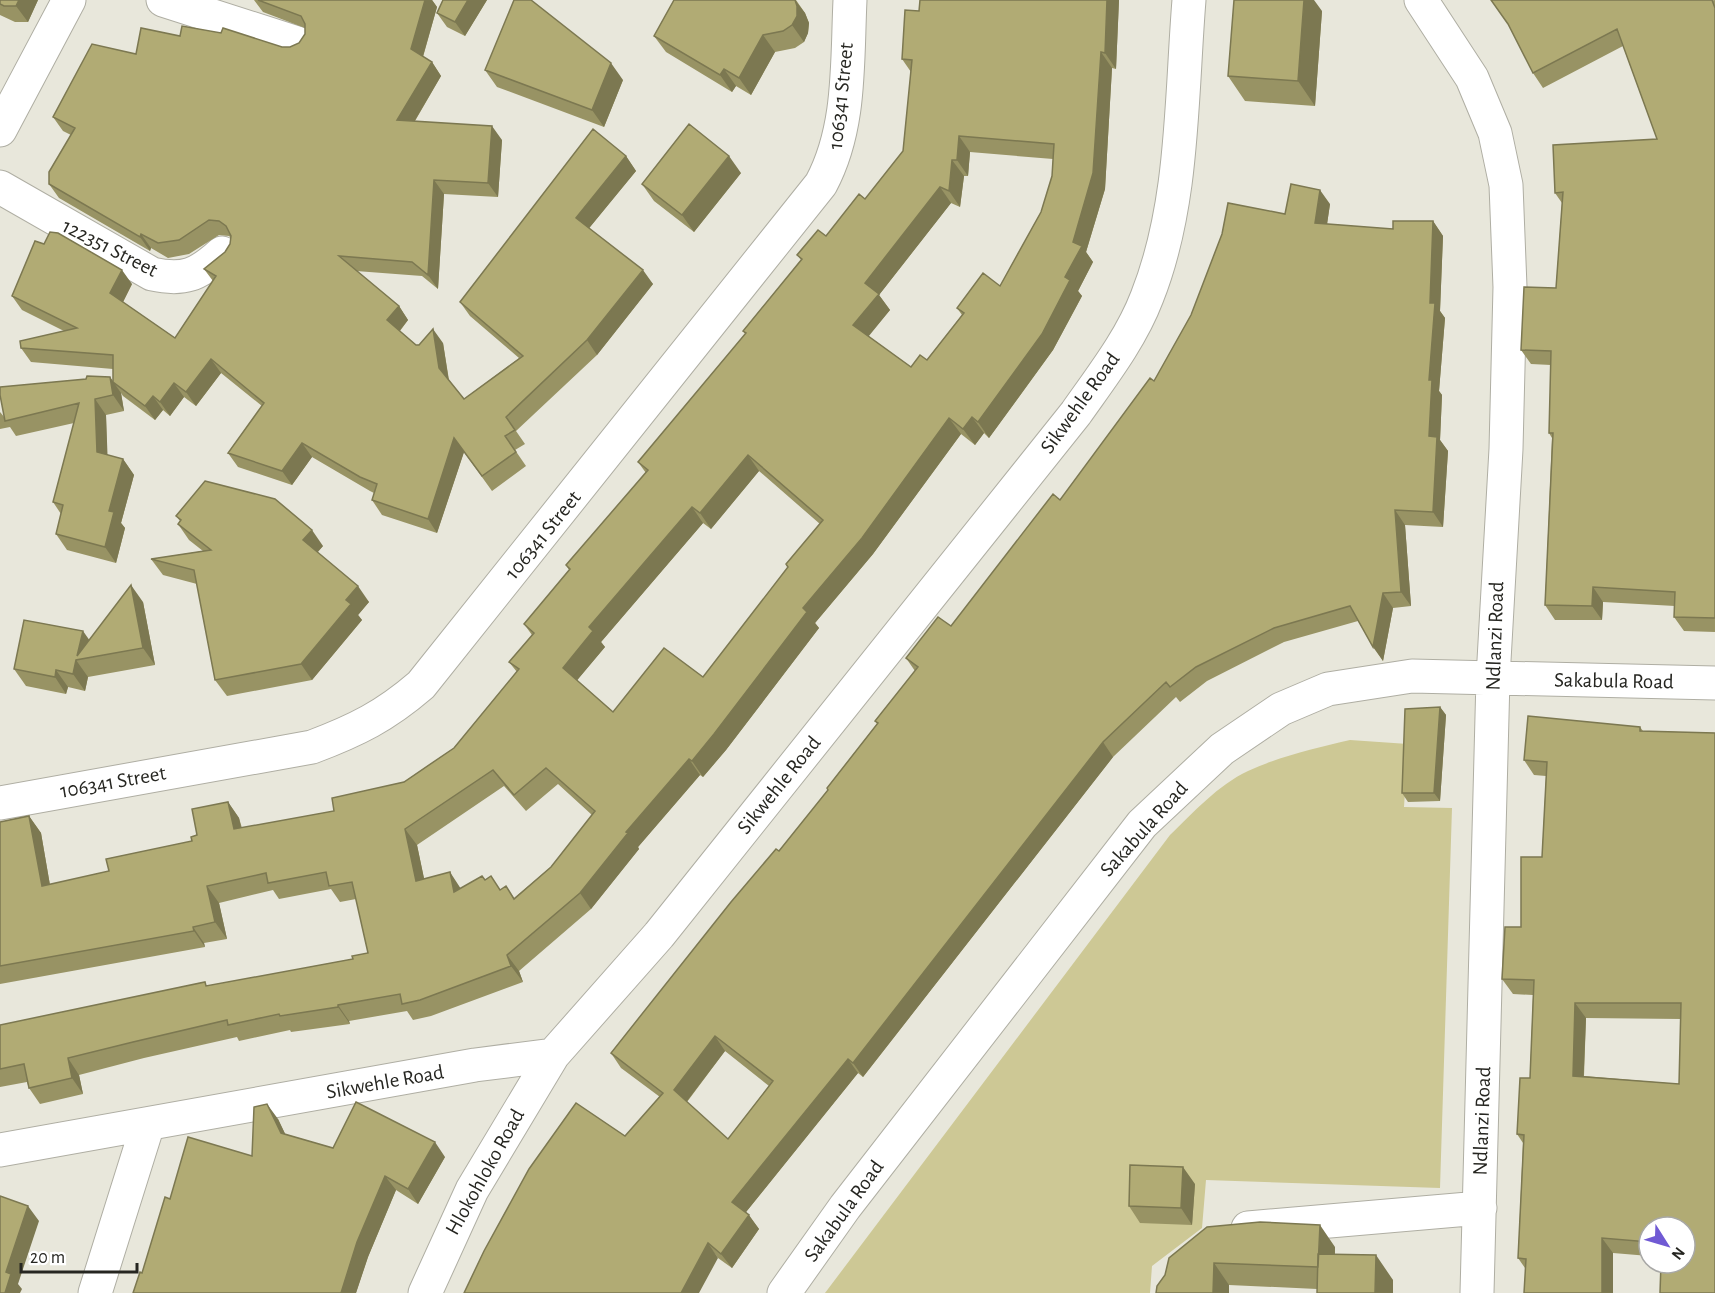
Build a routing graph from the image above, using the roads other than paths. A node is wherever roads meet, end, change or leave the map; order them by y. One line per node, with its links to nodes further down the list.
1 (69, 0): 7 (street)
2 (163, 0): 6 (street)
3 (850, 0): 12 (street, 106341 Street)
4 (1189, 0): 13 (street, Sikwehle Road)
5 (1420, 0): 10 (street, Ndlanzi Road)
6 (297, 43)
7 (0, 130)
8 (0, 187): 9 (street, 122351 Street)
9 (222, 253)
10 (1493, 678): 11 (street, Sakabula Road); 16 (street, Ndlanzi Road); 20 (street, Sakabula Road)
11 (1715, 683)
12 (0, 802)
13 (553, 1055): 14 (street, Sikwehle Road); 19 (street, Hlokohloko Road)
14 (148, 1124): 15 (street, Sikwehle Road); 18 (street)
15 (0, 1150)
16 (1480, 1208): 17 (street); 21 (street, Ndlanzi Road)
17 (1215, 1231)
18 (95, 1293)
19 (425, 1293)
20 (784, 1293)
21 (1477, 1293)

